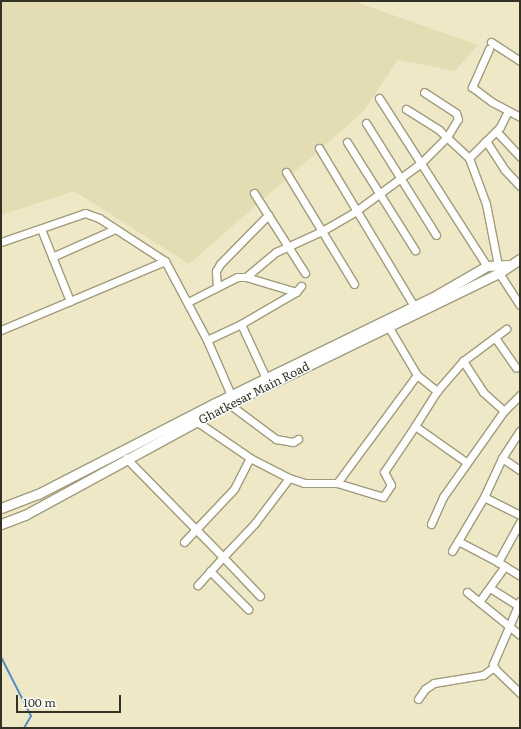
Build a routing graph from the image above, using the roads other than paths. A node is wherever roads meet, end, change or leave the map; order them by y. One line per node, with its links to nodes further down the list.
1 (520, 61): 5 (street)
2 (424, 92): 9 (street)
3 (379, 98): 15 (street)
4 (406, 109): 9 (street)
5 (508, 110): 6 (street); 8 (street)
6 (520, 117)
7 (366, 123): 17 (street)
8 (497, 132): 11 (street); 13 (street)
9 (447, 137): 14 (street); 15 (street)
10 (347, 142): 20 (street)
11 (486, 142): 14 (street); 18 (street)
12 (319, 148): 21 (street)
13 (520, 157)
14 (469, 158): 34 (street)
15 (421, 163): 17 (street); 33 (street)
16 (286, 172): 25 (street)
17 (401, 177): 20 (street); 26 (street)
18 (520, 186)
19 (254, 193): 22 (street)
20 (381, 194): 21 (street); 29 (street)
21 (356, 211): 25 (street); 44 (street)
22 (268, 215): 28 (street); 39 (street)
23 (41, 229): 24 (street); 27 (street); 30 (street)
24 (115, 229): 30 (street); 32 (street)
25 (322, 231): 28 (street); 37 (street)
26 (436, 235)
27 (1, 242)
28 (287, 246): 35 (street); 36 (street)
29 (415, 250)
30 (52, 257): 41 (street)
31 (520, 259): 34 (main road, Ghatkesar Main Road)
32 (165, 261): 41 (street); 42 (street)
33 (487, 266): 34 (main road, Ghatkesar Main Road); 44 (main road, Ghatkesar Main Road)
34 (499, 269): 43 (street); 45 (main road, Ghatkesar Main Road)
35 (305, 273)
36 (246, 277): 39 (street); 40 (street)
37 (354, 284)
38 (301, 286): 40 (street)
39 (217, 287): 42 (street)
40 (296, 292): 46 (street)
41 (70, 301): 48 (street)
42 (188, 302): 50 (street)
43 (520, 305)
44 (414, 306): 45 (main road, Ghatkesar Main Road)
45 (387, 323): 53 (street); 54 (main road, Ghatkesar Main Road); 57 (main road, Ghatkesar Main Road)
46 (242, 324): 50 (street); 54 (street)
47 (506, 329): 49 (street)
48 (1, 330)
49 (496, 338): 51 (street); 52 (street)
50 (207, 340): 57 (street)
51 (463, 361): 55 (street); 58 (street)
52 (519, 368)
53 (417, 375): 55 (street); 69 (street)
54 (266, 378): 57 (main road, Ghatkesar Main Road)
55 (437, 392): 60 (street)
56 (520, 395): 58 (street)
57 (230, 400): 59 (main road, Ghatkesar Main Road); 62 (street); 63 (main road, Ghatkesar Main Road)
58 (504, 411): 66 (street)
59 (196, 421): 63 (main road, Ghatkesar Main Road); 64 (street)
60 (415, 426): 66 (street); 69 (street)
61 (520, 430): 65 (street)
62 (298, 439)
63 (124, 455): 71 (main road, Ghatkesar Main Road); 74 (main road, Ghatkesar Main Road); 76 (street)
64 (250, 458): 68 (street); 76 (street)
65 (502, 458): 67 (street); 70 (street)
66 (466, 462): 75 (street)
67 (520, 470)
68 (289, 478): 69 (street); 80 (street)
69 (337, 483)
70 (484, 497): 72 (street); 77 (street)
71 (2, 508)
72 (520, 515)
73 (520, 522): 81 (street)
74 (3, 523)
75 (432, 524)
76 (196, 529): 78 (street); 80 (street)
77 (458, 541): 79 (street); 81 (street)
78 (184, 542)
79 (452, 551)
80 (223, 557): 83 (street); 88 (street)
81 (498, 562): 82 (street)
82 (505, 566): 84 (street); 86 (street)
83 (210, 571): 85 (street); 91 (street)
84 (520, 576)
85 (198, 585)
86 (490, 588): 89 (street); 90 (street)
87 (467, 592): 89 (street)
88 (260, 596)
89 (479, 602): 92 (street)
90 (519, 603): 92 (street)
91 (248, 609)
92 (508, 625): 93 (street); 94 (street)
93 (520, 635)
94 (494, 666): 95 (street); 96 (street)
95 (520, 693)
96 (418, 699)

